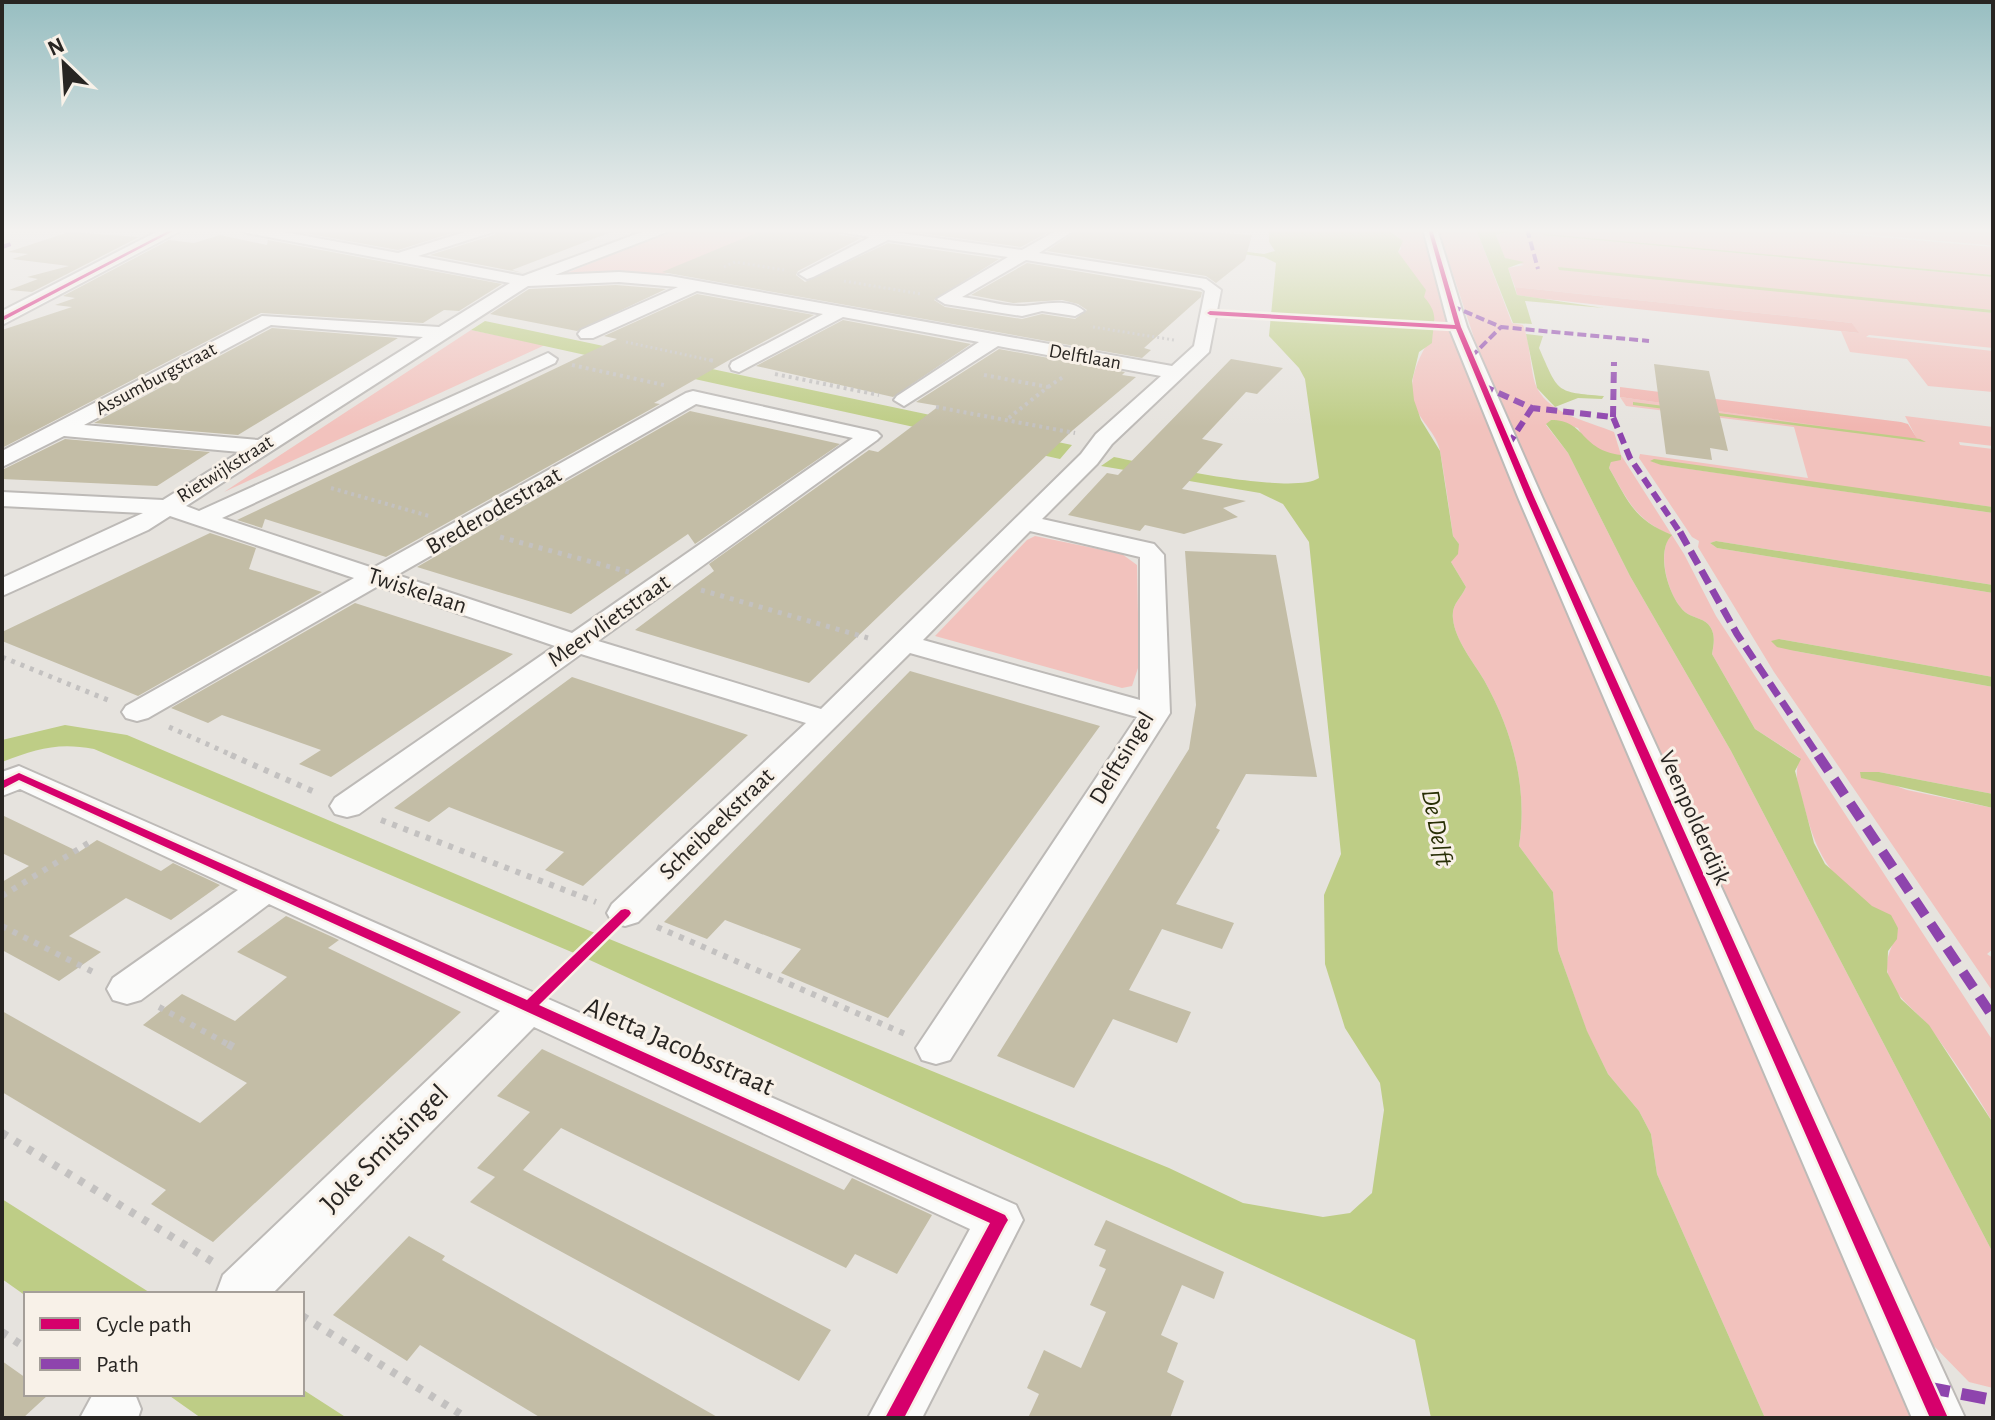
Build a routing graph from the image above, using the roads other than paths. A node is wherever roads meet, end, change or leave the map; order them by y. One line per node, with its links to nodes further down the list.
1 (48, 295): 10 (street)
2 (501, 295): 11 (street)
3 (674, 295): 12 (street)
4 (738, 295): 8 (street, Delftlaan)
5 (952, 295): 9 (street)
6 (1212, 295): 16 (street)
7 (1449, 295): 42 (street, Veenpolderdijk)
8 (838, 313): 13 (street, Delftlaan); 15 (street)
9 (1079, 318)
10 (2, 319)
11 (441, 333): 18 (street, Assumburgstraat); 20 (street, Rietwijkstraat)
12 (587, 334)
13 (993, 341): 16 (street, Delftlaan); 17 (street)
14 (548, 359): 24 (street, Rietwijkstraat)
15 (739, 366)
16 (1177, 373): 25 (street, Scheibeekstraat)
17 (904, 400)
18 (61, 429): 20 (street, Assumburgstraat); 21 (street, Assumburgstraat)
19 (870, 436): 26 (street, Brederodestraat); 28 (street, Meervlietstraat)
20 (260, 447): 23 (street, Rietwijkstraat)
21 (2, 460)
22 (2, 499): 23 (street, Twiskelaan)
23 (165, 507): 24 (street, Twiskelaan); 27 (street, Rietwijkstraat)
24 (200, 519): 26 (street, Twiskelaan)
25 (1026, 523): 29 (street, Scheibeekstraat); 31 (street, Delftsingel)
26 (377, 578): 28 (street, Twiskelaan); 30 (street, Brederodestraat)
27 (2, 588)
28 (577, 644): 32 (street, Twiskelaan); 34 (street, Meervlietstraat)
29 (902, 645): 31 (street); 32 (street, Scheibeekstraat)
30 (137, 712)
31 (1155, 713): 39 (street, Delftsingel)
32 (827, 720): 36 (street, Scheibeekstraat)
33 (2, 786): 35 (street, Aletta Jacobsstraat)
34 (347, 806)
35 (266, 888): 37 (street); 38 (street, Aletta Jacobsstraat)
36 (625, 913)
37 (127, 989)
38 (530, 1006): 40 (street, Joke Smitsingel); 41 (street, Aletta Jacobsstraat)
39 (936, 1048)
40 (244, 1288)
41 (894, 1418)
42 (1939, 1418)

